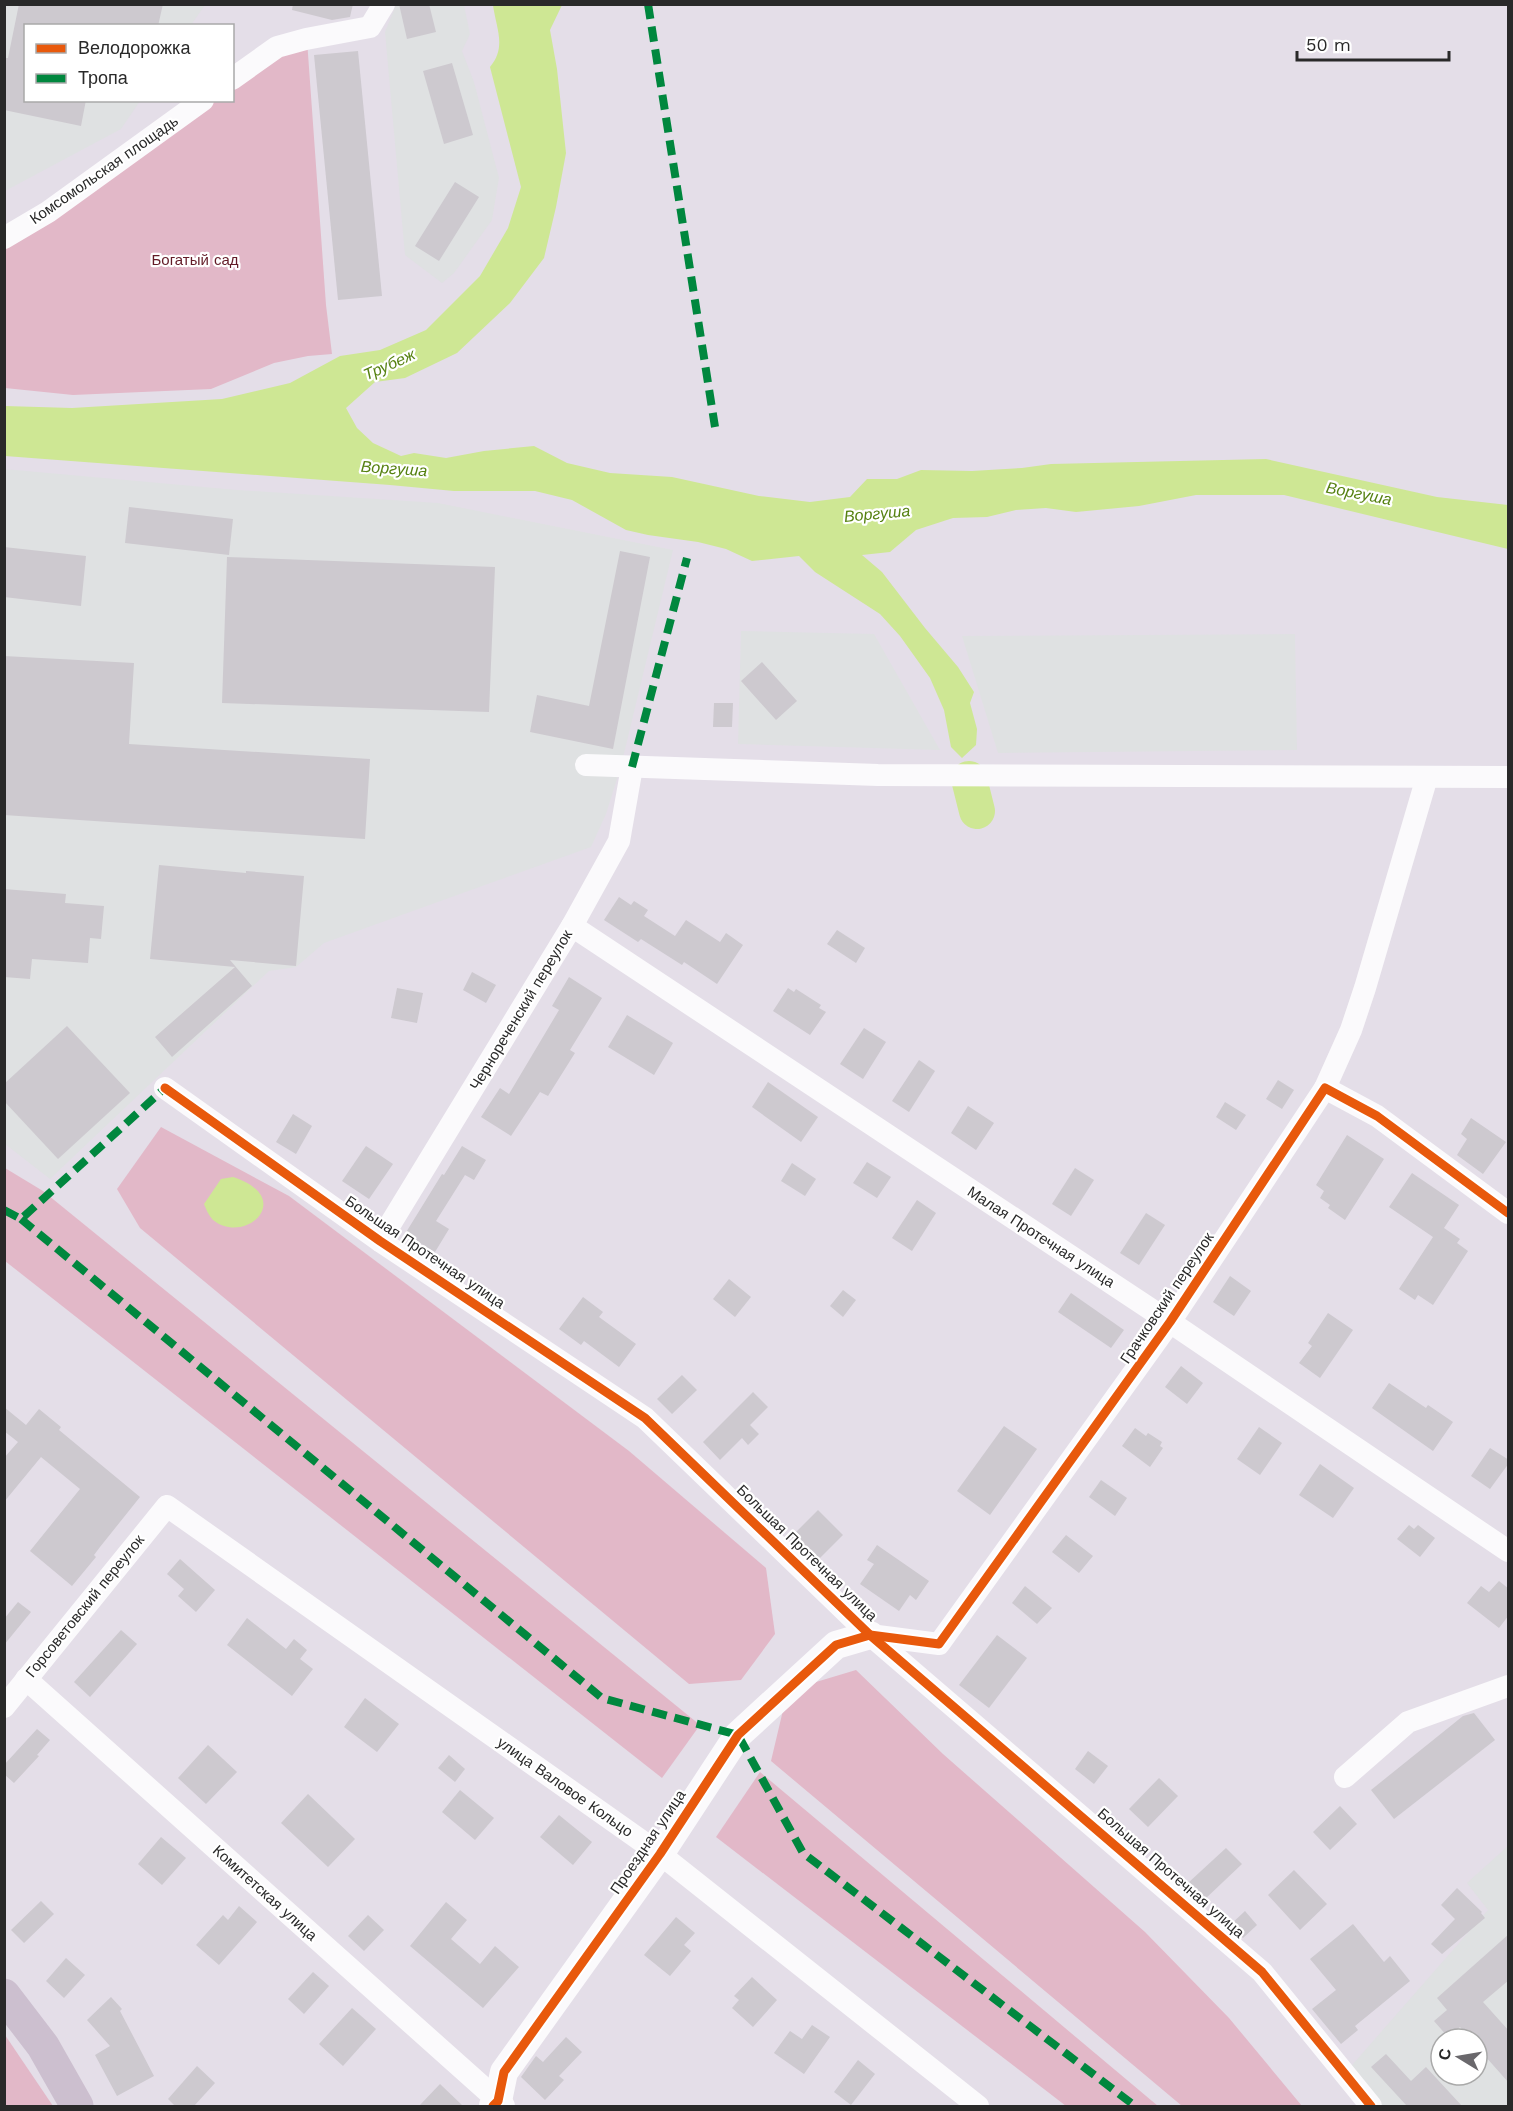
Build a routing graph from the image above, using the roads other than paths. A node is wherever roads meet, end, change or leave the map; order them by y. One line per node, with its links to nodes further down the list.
1 (384, 4): 2 (street)
2 (234, 78)
3 (200, 102): 4 (street, Комсомольская площадь)
4 (4, 238)
5 (586, 765): 6 (street)
6 (632, 766): 7 (street); 9 (street, Чернореченский переулок)
7 (1427, 777): 8 (street); 11 (street, Грачковский переулок)
8 (1509, 777)
9 (572, 926): 13 (street, Чернореченский переулок); 14 (street, Малая Протечная улица)
10 (165, 1088): 13 (street, Большая Протечная улица)
11 (1325, 1088): 12 (street); 14 (street, Грачковский переулок)
12 (1509, 1213)
13 (380, 1241): 17 (street, Большая Протечная улица)
14 (1170, 1322): 16 (street, Малая Протечная улица); 17 (street, Грачковский переулок)
15 (167, 1506): 18 (street, Горсоветовский переулок); 22 (street, улица Валовое Кольцо)
16 (1509, 1551)
17 (870, 1635): 22 (street, Проездная улица); 27 (street, Большая Протечная улица)
18 (26, 1679): 20 (street, Горсоветовский переулок); 24 (street, Комитетская улица)
19 (1509, 1686): 21 (street)
20 (4, 1707)
21 (1345, 1777)
22 (660, 1854): 24 (street, Проездная улица); 26 (street, улица Валовое Кольцо)
23 (4, 1995): 25 (main road)
24 (498, 2105)
25 (77, 2106)
26 (978, 2106)
27 (1371, 2106)

